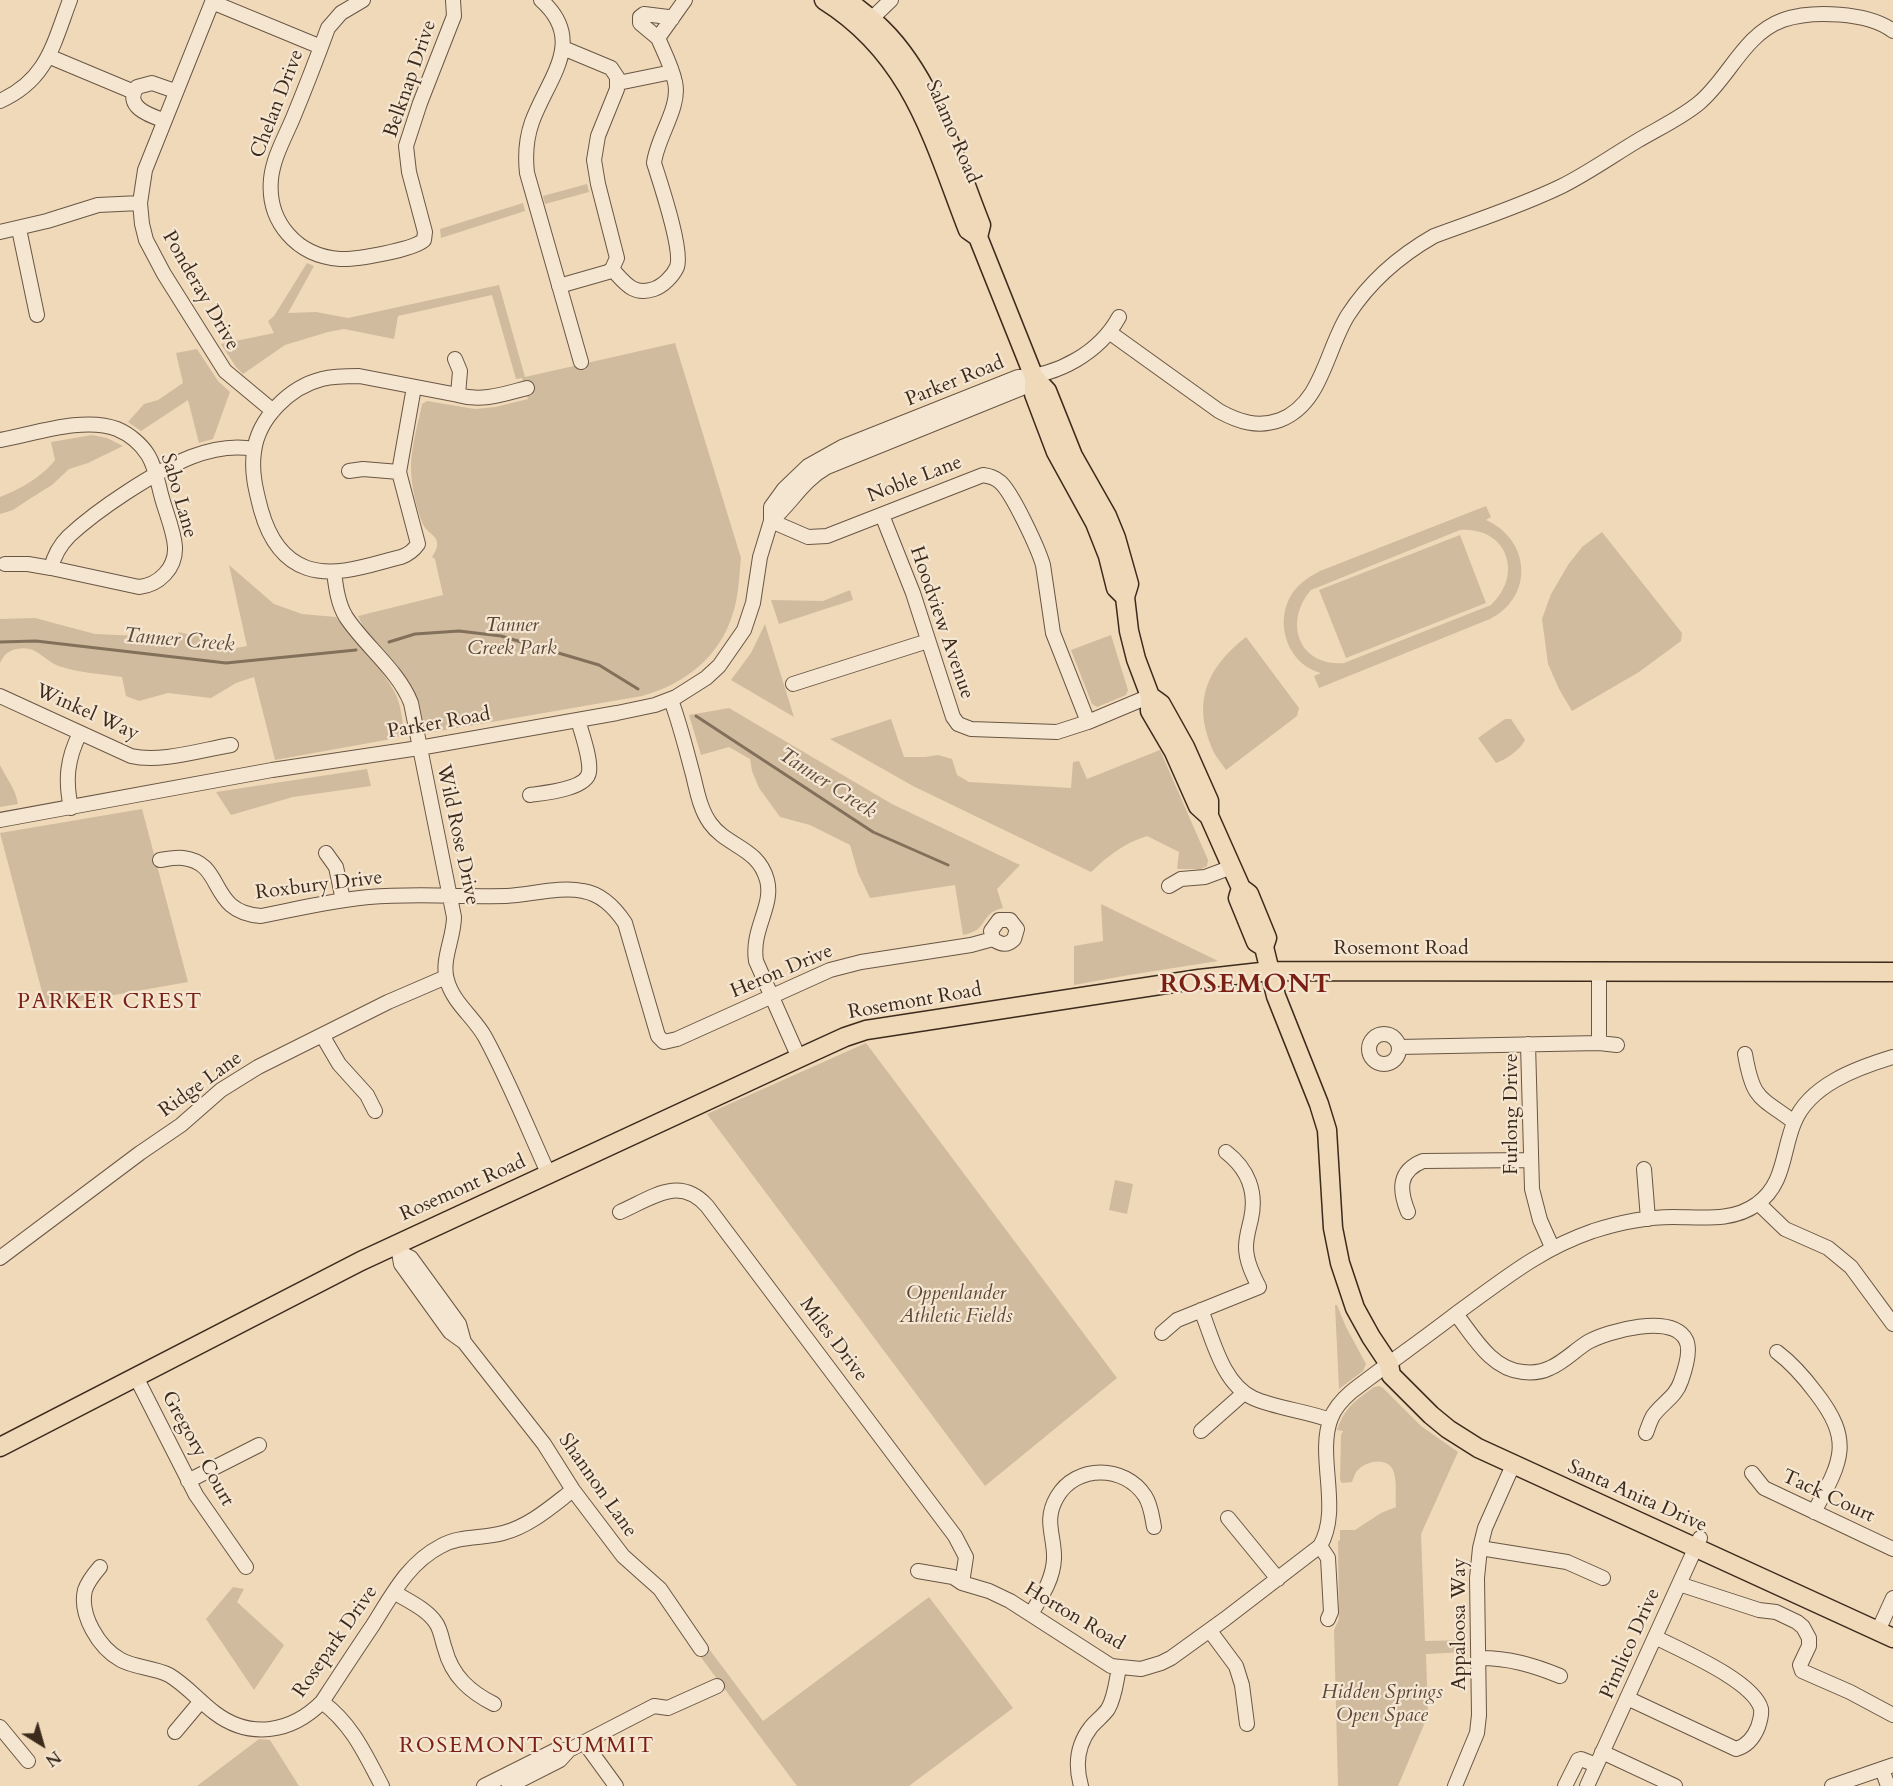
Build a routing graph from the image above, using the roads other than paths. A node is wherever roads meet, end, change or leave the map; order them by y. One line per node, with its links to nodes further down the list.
1 (70, 0): 18 (street)
2 (363, 0): 16 (street, Chelan Drive)
3 (453, 0): 28 (street, Belknap Drive)
4 (541, 0): 17 (street)
5 (685, 0): 12 (street)
6 (824, 0): 13 (main road, Salamo Road)
7 (847, 0): 13 (main road, Salamo Road)
8 (891, 0): 13 (street)
9 (1808, 0): 11 (street)
10 (212, 1): 16 (street); 21 (street, Ponderay Drive)
11 (1808, 15): 14 (street); 33 (street)
12 (672, 19): 15 (street); 15 (street)
13 (865, 24): 36 (main road, Salamo Road)
14 (1893, 31)
15 (658, 38): 19 (street)
16 (321, 47): 28 (street, Chelan Drive)
17 (563, 48): 20 (street); 30 (street)
18 (48, 56): 22 (street); 23 (street)
19 (670, 67): 20 (street); 29 (street)
20 (616, 78): 29 (street)
21 (175, 91): 22 (street); 24 (street, Ponderay Drive)
22 (134, 92): 24 (street)
23 (0, 101)
24 (163, 120): 25 (street, Ponderay Drive)
25 (140, 203): 26 (street); 40 (street, Ponderay Drive)
26 (19, 229): 27 (street); 31 (street)
27 (0, 232)
28 (424, 240)
29 (612, 269): 30 (street)
30 (559, 286): 35 (street)
31 (37, 315)
32 (1119, 317): 33 (street, Parker Road)
33 (1109, 332): 36 (street, Parker Road)
34 (455, 359): 39 (street)
35 (581, 362)
36 (1034, 377): 47 (street, Parker Road); 54 (main road, Salamo Road)
37 (414, 387): 39 (street); 40 (street); 44 (street)
38 (527, 388): 39 (street)
39 (458, 395)
40 (273, 411): 42 (street)
41 (0, 440): 45 (street, Sabo Lane)
42 (254, 449): 45 (street); 50 (street)
43 (349, 471): 44 (street)
44 (399, 472): 50 (street)
45 (156, 475): 49 (street); 49 (street, Sabo Lane)
46 (882, 514): 47 (street, Noble Lane); 51 (street, Hoodview Avenue); 57 (street, Noble Lane)
47 (771, 521): 55 (street, Parker Road)
48 (5, 564): 49 (street, Sabo Lane)
49 (51, 568)
50 (334, 572): 60 (street, Wild Rose Drive)
51 (928, 641): 52 (street); 57 (street, Hoodview Avenue)
52 (793, 684)
53 (0, 696): 58 (street, Winkel Way)
54 (1150, 696): 57 (street, Hoodview Avenue); 66 (main road, Salamo Road)
55 (670, 700): 56 (street, Parker Road); 75 (street)
56 (578, 720): 60 (street, Parker Road); 61 (street)
57 (1088, 722)
58 (80, 733): 59 (street, Winkel Way); 62 (street)
59 (231, 745)
60 (418, 748): 62 (street, Parker Road); 68 (street, Wild Rose Drive)
61 (530, 795)
62 (71, 808): 63 (street, Parker Road)
63 (0, 820)
64 (326, 853): 69 (street)
65 (160, 860): 69 (street, Roxbury Drive)
66 (1232, 867): 67 (street); 71 (main road, Salamo Road)
67 (1169, 886)
68 (451, 895): 69 (street, Roxbury Drive); 74 (street, Wild Rose Drive); 77 (street, Roxbury Drive)
69 (344, 900)
70 (993, 939): 75 (street, Heron Drive)
71 (1270, 971): 72 (main road, Rosemont Road); 84 (main road, Rosemont Road); 104 (main road, Santa Anita Drive)
72 (1599, 971): 73 (main road, Rosemont Road); 78 (street)
73 (1893, 972)
74 (446, 978): 76 (street, Ridge Lane); 90 (street)
75 (772, 996): 77 (street, Heron Drive); 84 (street)
76 (322, 1035): 85 (street); 97 (street, Ridge Lane)
77 (661, 1041)
78 (1599, 1043): 79 (street, Furlong Drive); 80 (street, Furlong Drive)
79 (1528, 1044): 81 (street); 88 (street, Furlong Drive)
80 (1617, 1045)
81 (1399, 1047)
82 (1745, 1054): 86 (street)
83 (1893, 1057): 86 (street)
84 (799, 1058): 90 (main road, Rosemont Road)
85 (375, 1111)
86 (1794, 1122): 91 (street)
87 (1226, 1152): 99 (street)
88 (1531, 1160): 93 (street); 95 (street, Furlong Drive)
89 (1644, 1169): 94 (street)
90 (549, 1175): 96 (main road, Rosemont Road)
91 (1759, 1204): 94 (street); 98 (street)
92 (620, 1212): 128 (street, Miles Drive)
93 (1408, 1212)
94 (1648, 1219): 95 (street)
95 (1552, 1247): 100 (street)
96 (397, 1248): 105 (main road, Rosemont Road); 115 (street, Shannon Lane)
97 (0, 1258)
98 (1888, 1305): 101 (street)
99 (1202, 1310): 102 (street); 106 (street)
100 (1456, 1314): 104 (street); 109 (street)
101 (1893, 1324)
102 (1162, 1333)
103 (1777, 1352): 116 (street)
104 (1389, 1364): 107 (street); 112 (main road, Santa Anita Drive); 119 (main road, Santa Anita Drive)
105 (136, 1377): 111 (main road, Rosemont Road); 114 (street, Gregory Court)
106 (1244, 1393): 107 (street); 108 (street)
107 (1330, 1420): 120 (street)
108 (1201, 1431)
109 (1646, 1433)
110 (259, 1445): 114 (street)
111 (0, 1447)
112 (1513, 1465): 119 (main road, Santa Anita Drive); 121 (street, Appaloosa Way)
113 (1752, 1473): 116 (street, Tack Court)
114 (188, 1481): 124 (street, Gregory Court)
115 (573, 1490): 130 (street, Rosepark Drive); 137 (street, Shannon Lane)
116 (1814, 1512): 122 (street, Tack Court)
117 (1228, 1518): 127 (street)
118 (1154, 1527): 132 (street)
119 (1697, 1543): 129 (street, Pimlico Drive); 134 (main road, Santa Anita Drive)
120 (1320, 1546): 127 (street, Horton Road); 133 (street)
121 (1480, 1548): 126 (street); 138 (street, Appaloosa Way)
122 (1893, 1549)
123 (100, 1567): 143 (street, Rosepark Drive)
124 (246, 1568)
125 (918, 1571): 128 (street, Horton Road)
126 (1603, 1578)
127 (1278, 1579): 135 (street, Horton Road)
128 (962, 1583): 132 (street, Horton Road)
129 (1679, 1584): 136 (street, Pimlico Drive); 146 (street)
130 (394, 1592): 144 (street, Rosepark Drive); 145 (street)
131 (1893, 1598): 134 (street)
132 (1031, 1614): 139 (street, Horton Road)
133 (1328, 1619)
134 (1887, 1629)
135 (1210, 1631): 139 (street, Horton Road); 147 (street)
136 (1655, 1637): 142 (street, Pimlico Drive); 142 (street)
137 (701, 1648)
138 (1480, 1659): 140 (street); 160 (street, Appaloosa Way)
139 (1119, 1668): 159 (street)
140 (1560, 1676)
141 (717, 1686): 150 (street)
142 (1627, 1698): 152 (street, Pimlico Drive)
143 (201, 1701): 144 (street, Rosepark Drive); 149 (street)
144 (322, 1702): 155 (street)
145 (494, 1704)
146 (1893, 1715)
147 (1247, 1724)
148 (0, 1727): 153 (street)
149 (175, 1732)
150 (584, 1742): 151 (street); 158 (street)
151 (569, 1750): 156 (street); 157 (street)
152 (1599, 1758): 161 (street); 162 (street, Pimlico Drive); 163 (street)
153 (28, 1761)
154 (1887, 1767): 164 (street); 165 (street)
155 (382, 1786)
156 (484, 1786)
157 (509, 1786)
158 (616, 1786)
159 (1081, 1786)
160 (1455, 1786)
161 (1565, 1786)
162 (1587, 1786)
163 (1675, 1786)
164 (1832, 1786)
165 (1888, 1786)

